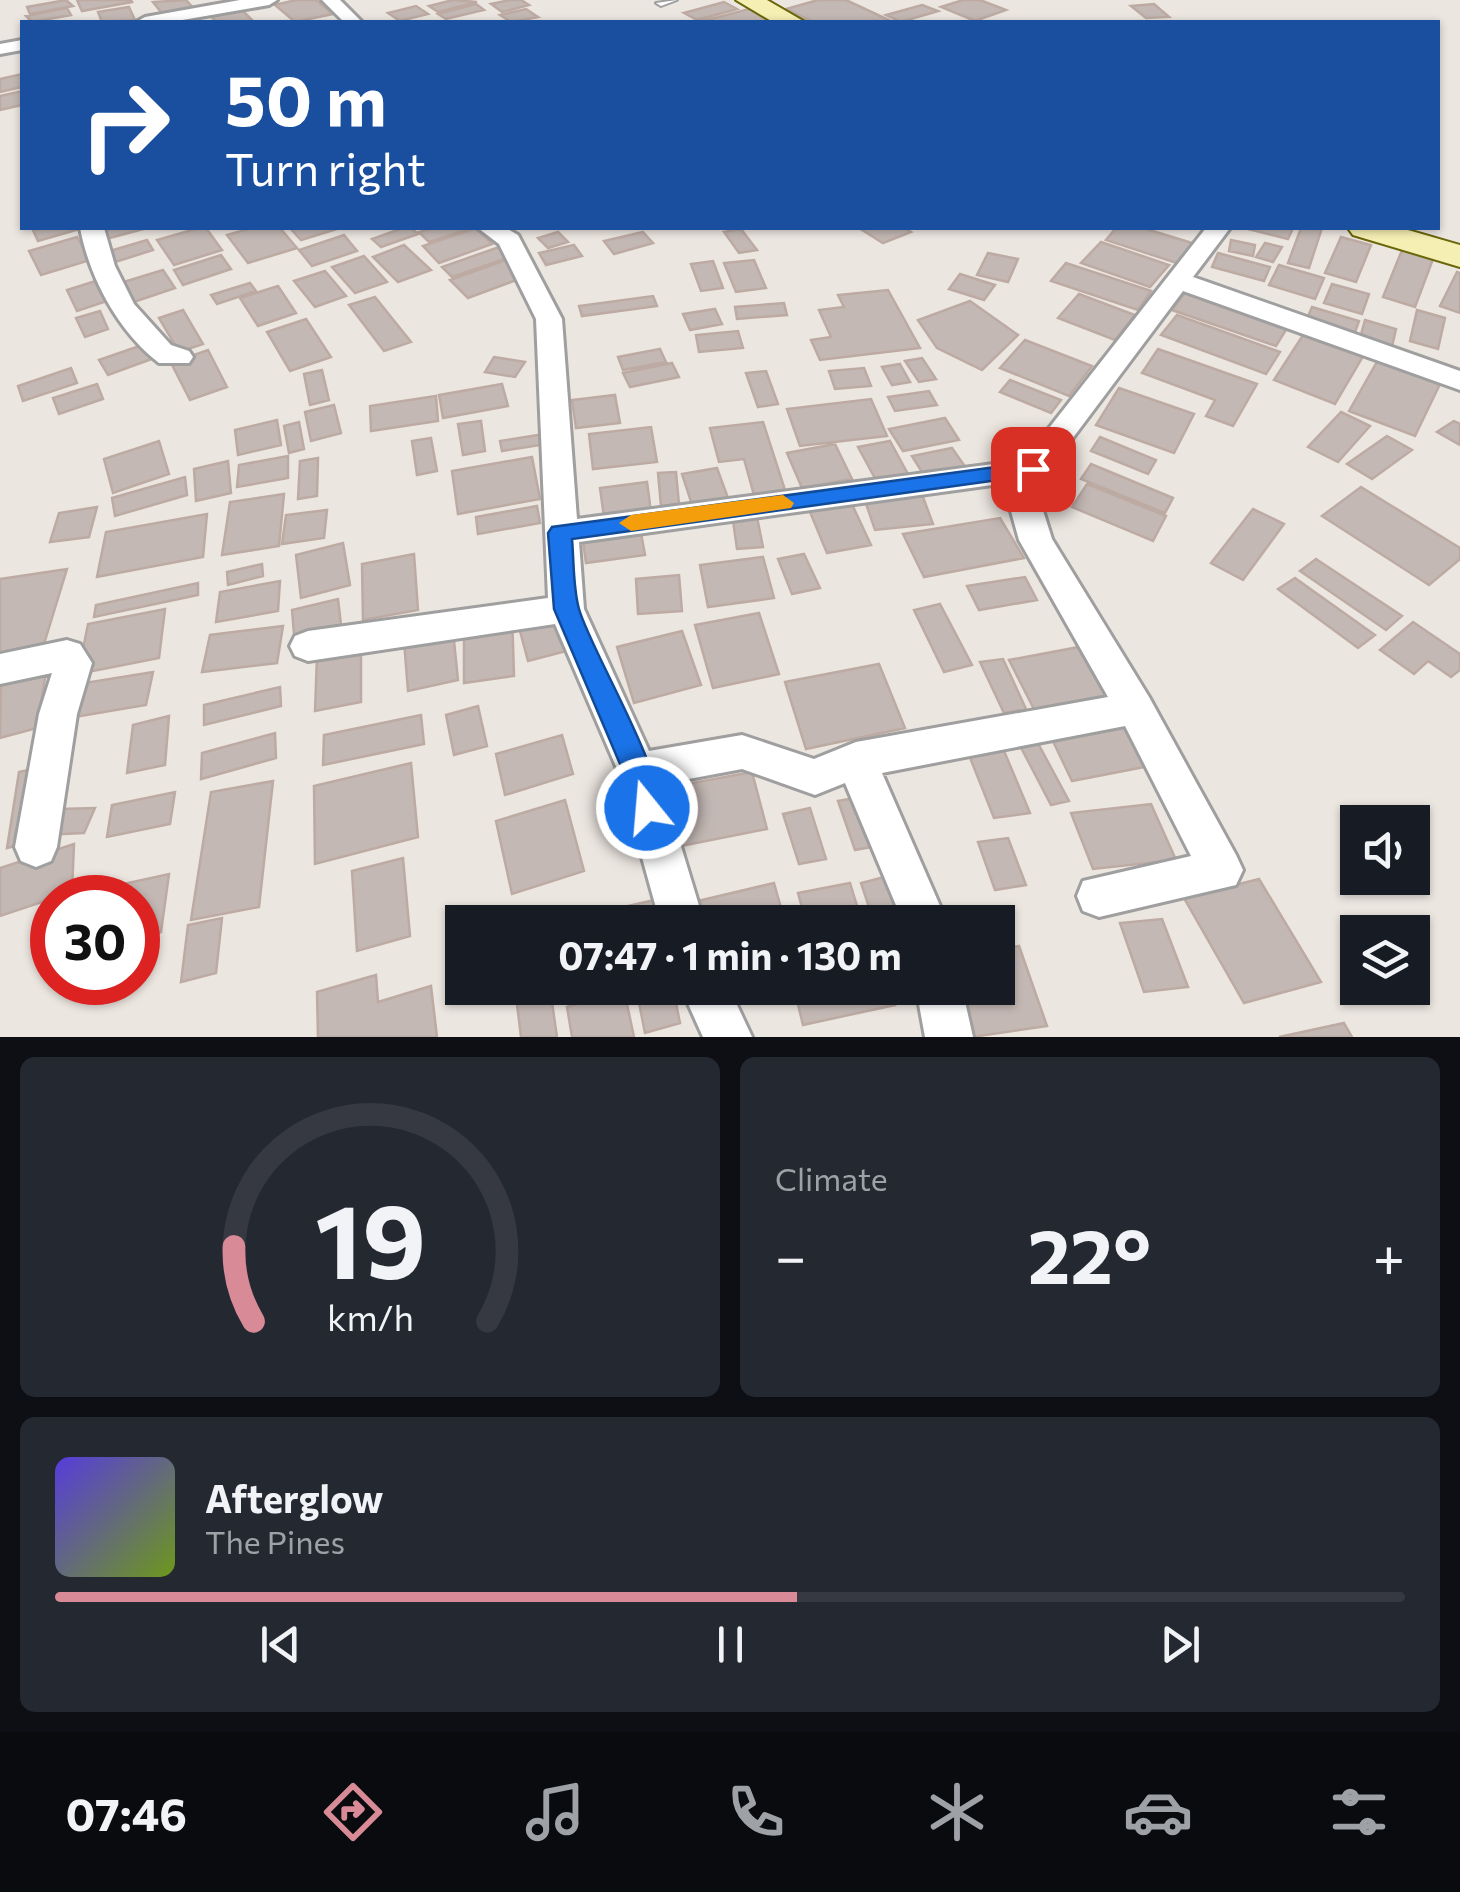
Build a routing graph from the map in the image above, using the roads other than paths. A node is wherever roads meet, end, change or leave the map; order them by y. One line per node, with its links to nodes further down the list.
1 (269, 0): 4 (street)
2 (330, 0): 7 (street)
3 (748, 0): 8 (street)
4 (247, 4): 5 (street); 6 (street)
5 (157, 20)
6 (255, 20)
7 (352, 20)
8 (788, 20)
9 (92, 230): 15 (street)
10 (493, 230): 18 (street)
11 (1216, 230): 14 (street)
12 (1373, 230): 13 (street)
13 (1460, 256)
14 (1176, 280): 16 (street); 17 (street)
15 (178, 356)
16 (1460, 381)
17 (1033, 469): 18 (street); 22 (street)
18 (560, 533): 19 (street)
19 (566, 609): 20 (street); 24 (street)
20 (308, 646)
21 (0, 669): 25 (street)
22 (1134, 708): 23 (street); 26 (street)
23 (856, 760): 24 (street); 28 (street)
24 (638, 771): 27 (street)
25 (36, 847)
26 (1099, 896)
27 (677, 905)
28 (918, 905)
29 (712, 1005): 31 (street)
30 (942, 1005): 32 (street)
31 (728, 1037)
32 (949, 1037)

